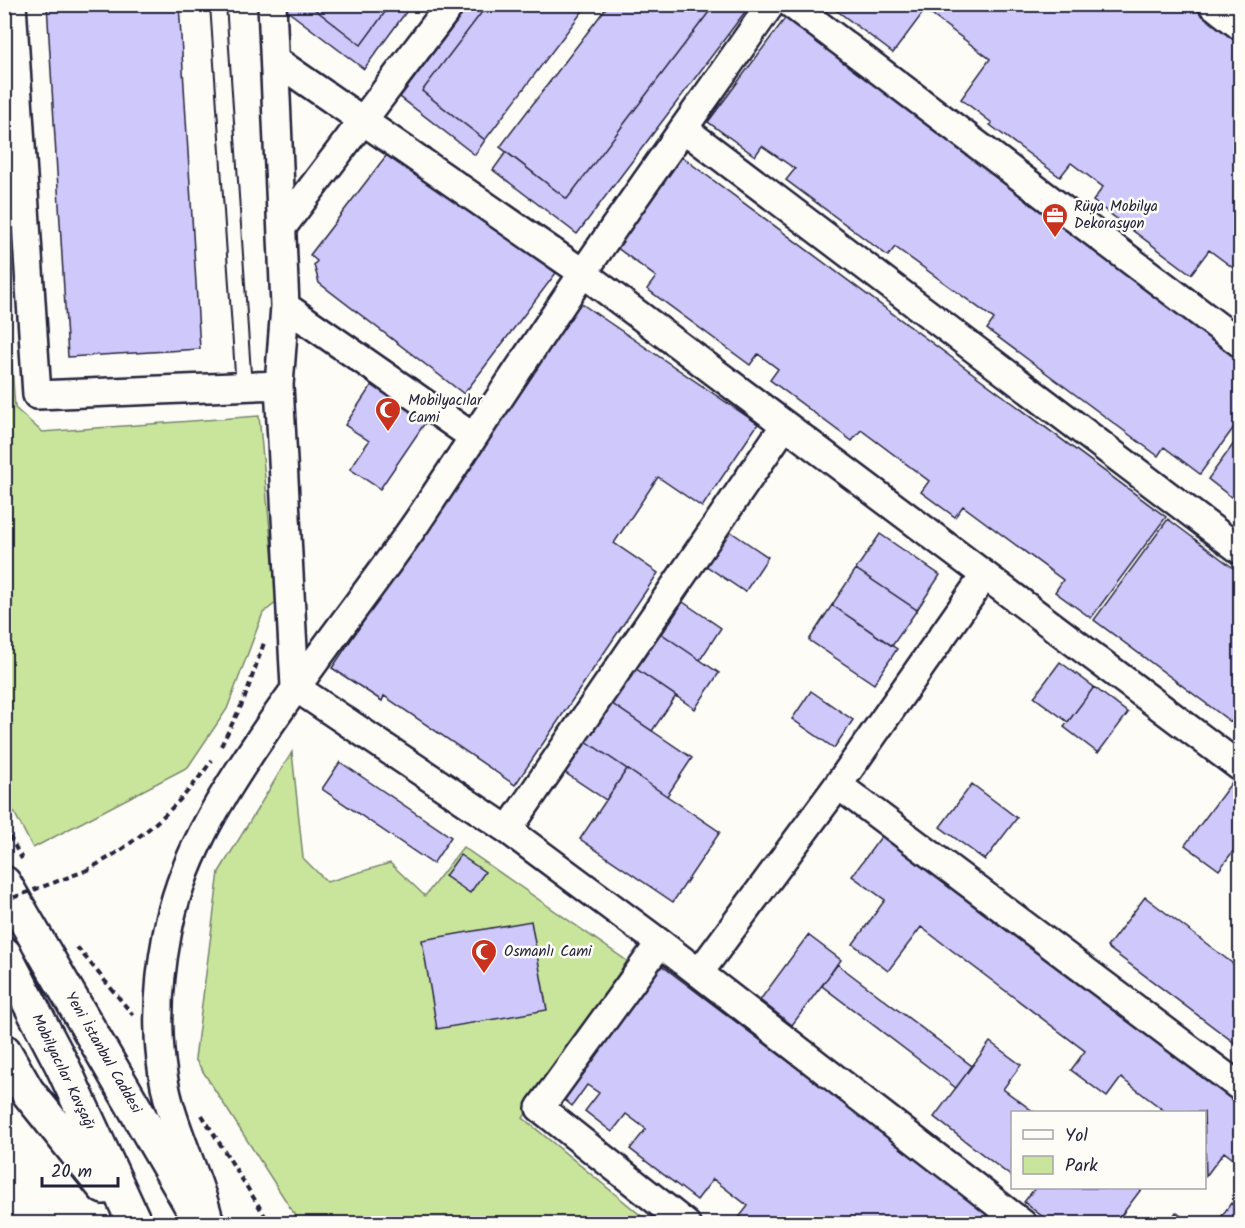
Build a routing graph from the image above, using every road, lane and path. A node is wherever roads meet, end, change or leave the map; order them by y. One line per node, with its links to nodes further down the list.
1 (12, 4): 17 (street)
2 (218, 4): 17 (lane)
3 (272, 4): 9 (street)
4 (451, 4): 10 (street)
5 (771, 4): 11 (street)
6 (791, 4): 15 (street)
7 (1212, 4): 8 (street)
8 (1240, 26)
9 (275, 60): 10 (street); 12 (street)
10 (364, 122): 12 (street); 13 (street)
11 (684, 129): 13 (street); 20 (street)
12 (283, 226): 14 (street)
13 (583, 273): 18 (street); 19 (street)
14 (285, 306): 16 (street); 19 (street)
15 (1240, 343)
16 (279, 386): 17 (street); 23 (street)
17 (244, 388)
18 (785, 425): 21 (street); 26 (street)
19 (473, 437): 23 (street)
20 (1240, 550)
21 (985, 575): 24 (street); 25 (street)
22 (267, 633): 28 (path, bridge)
23 (295, 687): 26 (street); 36 (street)
24 (1240, 767)
25 (838, 785): 31 (street); 33 (street)
26 (508, 830): 29 (street)
27 (4, 883): 35 (highway, Yeni İstanbul Caddesi)
28 (4, 901)
29 (660, 943): 31 (street); 37 (street)
30 (4, 954): 34 (highway, Mobilyacılar Kavşağı)
31 (699, 972): 38 (street)
32 (4, 1051): 34 (highway, Mobilyacılar Kavşağı)
33 (1240, 1087)
34 (134, 1224)
35 (202, 1224)
36 (209, 1224)
37 (686, 1224)
38 (1023, 1224)

